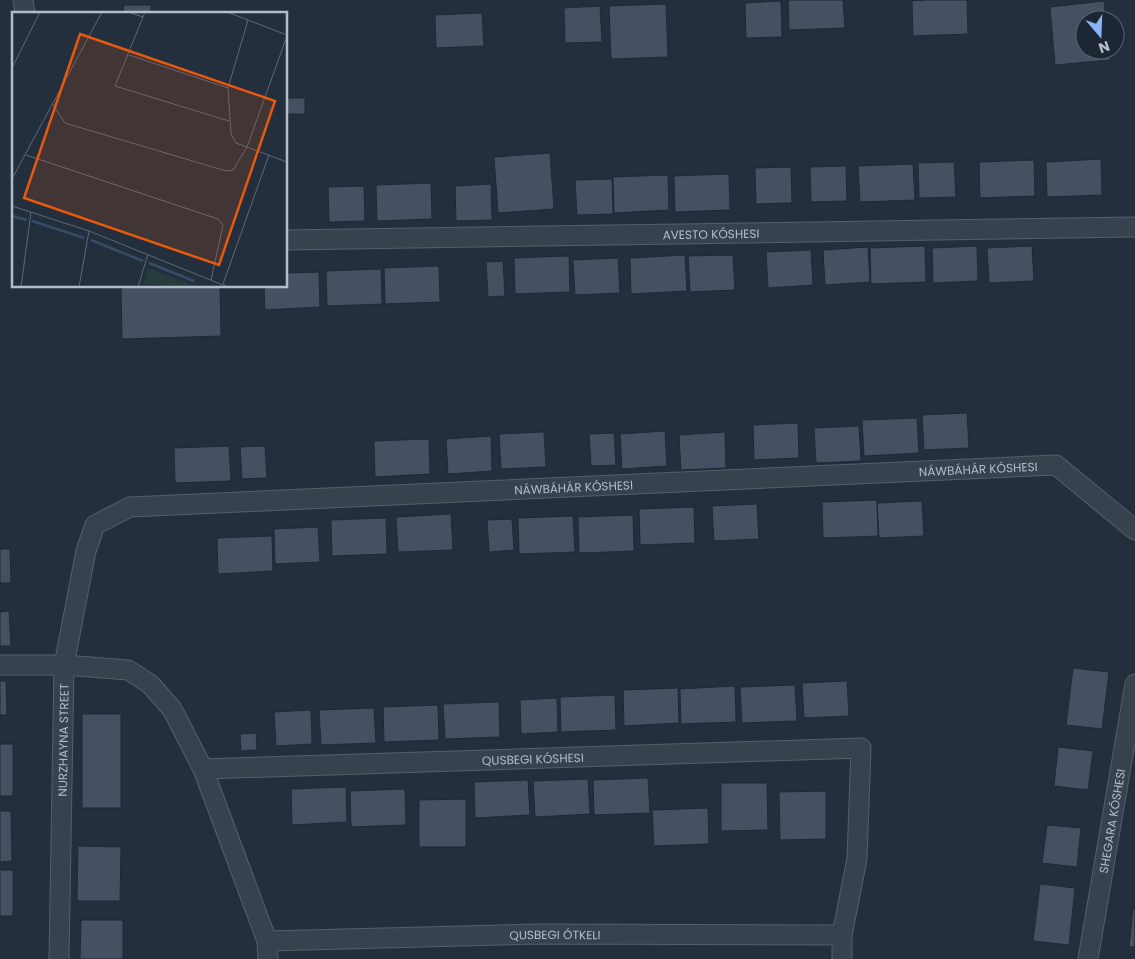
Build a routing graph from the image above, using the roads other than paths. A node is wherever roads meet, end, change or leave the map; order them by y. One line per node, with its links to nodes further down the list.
1 (1135, 227): 2 (street, AVESTO KÓSHESI)
2 (288, 240)
3 (95, 525): 4 (street, NÁWBÁHÁR KÓSHESI); 6 (street, NURZHAYNA STREET)
4 (1135, 530)
5 (0, 665): 6 (street)
6 (64, 665): 8 (street); 11 (street, NURZHAYNA STREET)
7 (1135, 684): 13 (street, SHEGARA KÓSHESI)
8 (204, 769): 9 (street, QUSBEGI KÓSHESI); 10 (street)
9 (842, 935): 10 (street, QUSBEGI ÓTKELI); 12 (street)
10 (267, 950)
11 (59, 959)
12 (842, 959)
13 (1088, 959)

